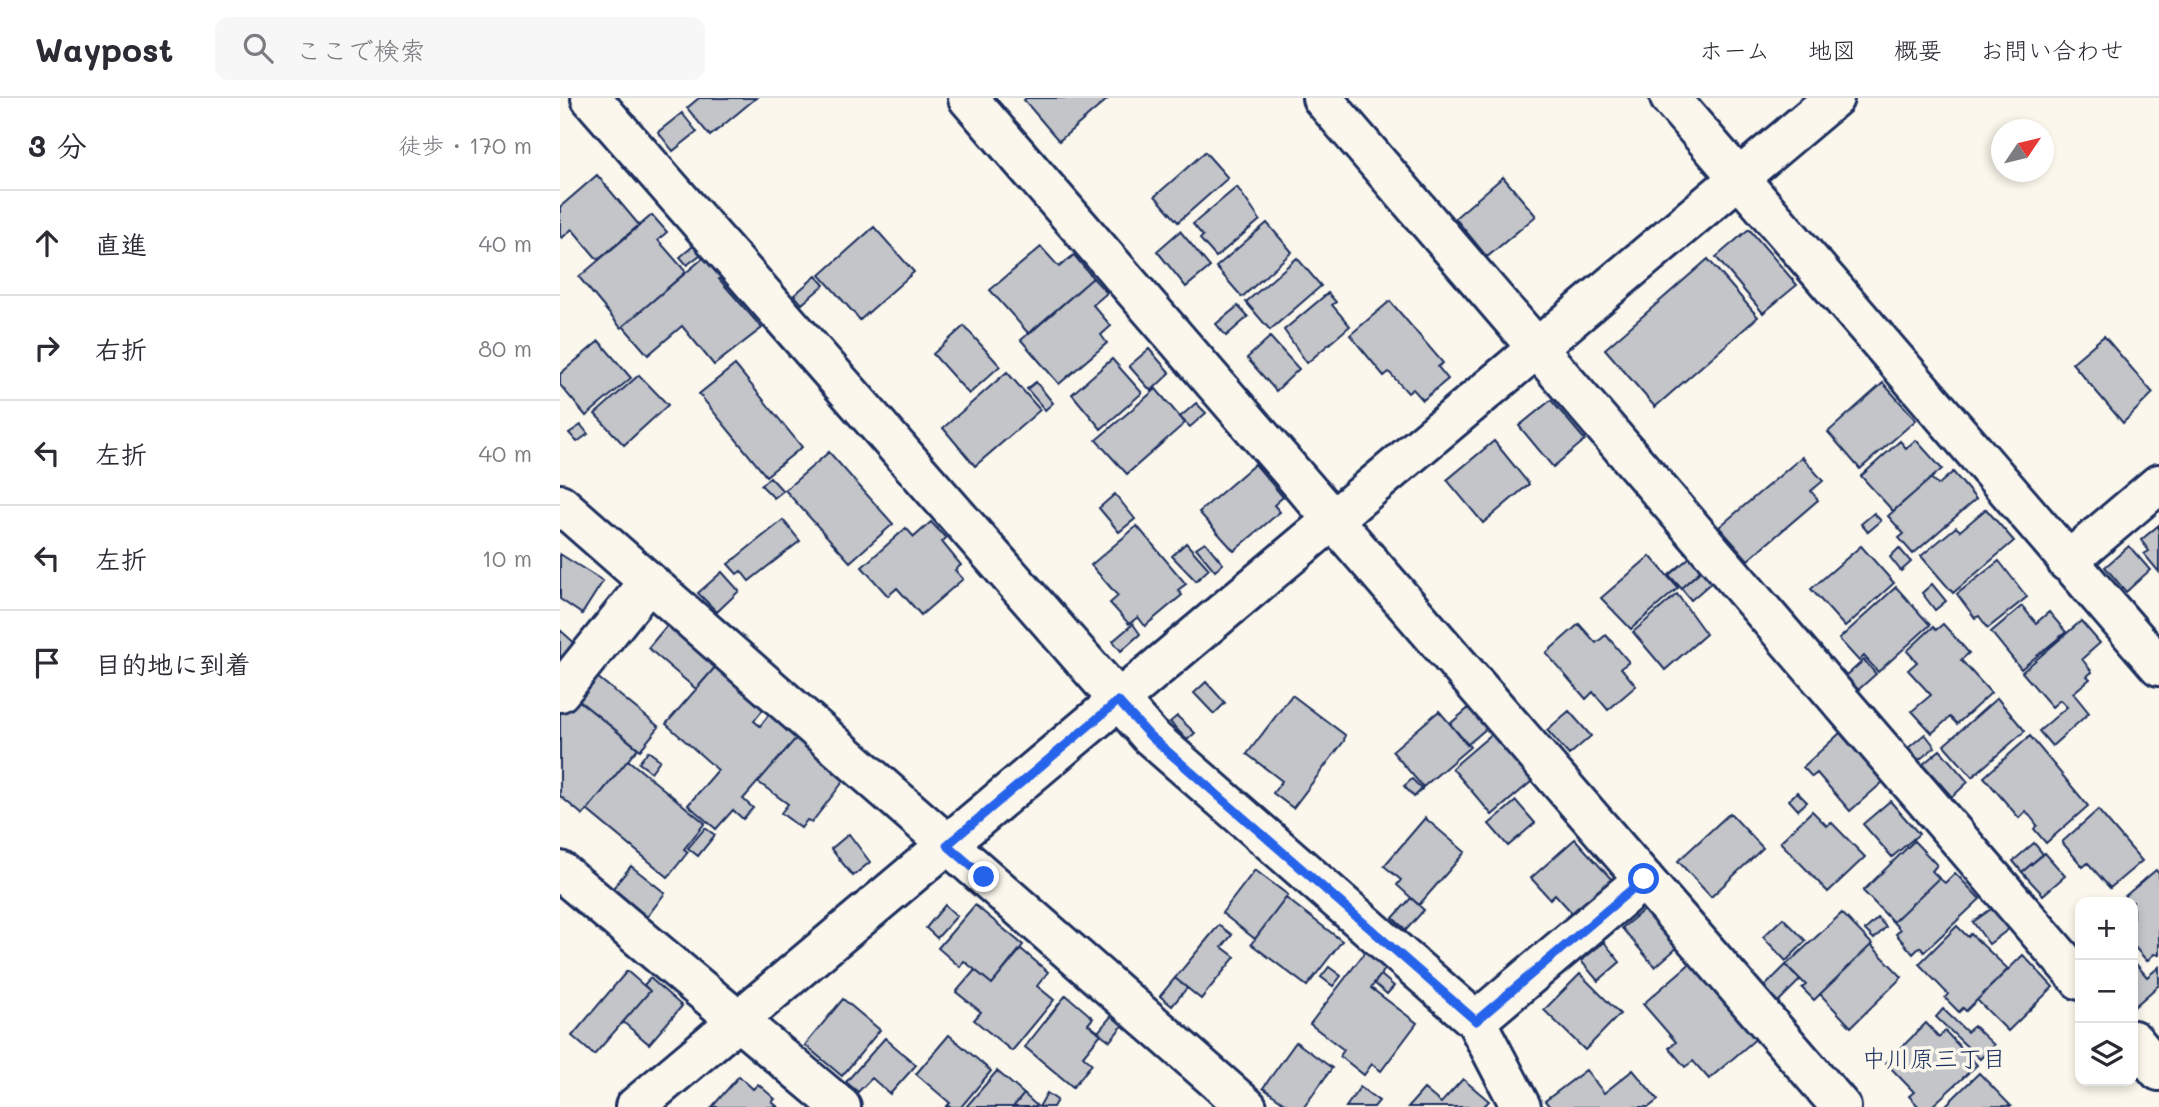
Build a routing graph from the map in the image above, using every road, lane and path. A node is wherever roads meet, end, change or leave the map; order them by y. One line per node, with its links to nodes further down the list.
1 (591, 98): 15 (street)
2 (968, 98): 10 (street)
3 (1322, 98): 7 (street)
4 (1670, 98): 6 (street)
5 (1834, 98): 6 (street)
6 (1738, 178): 7 (street); 11 (street)
7 (1536, 349): 10 (street); 19 (street)
8 (2159, 484): 11 (street)
9 (560, 504): 12 (street)
10 (1333, 520): 15 (street); 18 (street)
11 (2067, 562): 13 (street)
12 (649, 582): 14 (street); 16 (street)
13 (2159, 666)
14 (560, 692)
15 (1118, 701): 16 (street); 21 (street)
16 (947, 845): 20 (street); 26 (street)
17 (560, 871): 20 (street)
18 (1644, 879): 21 (street); 28 (street)
19 (2075, 973)
20 (738, 1020): 24 (street); 25 (street)
21 (1476, 1021): 27 (street)
22 (2138, 1046): 23 (street)
23 (2159, 1071)
24 (635, 1107)
25 (841, 1107)
26 (1247, 1107)
27 (1521, 1107)
28 (1841, 1107)

